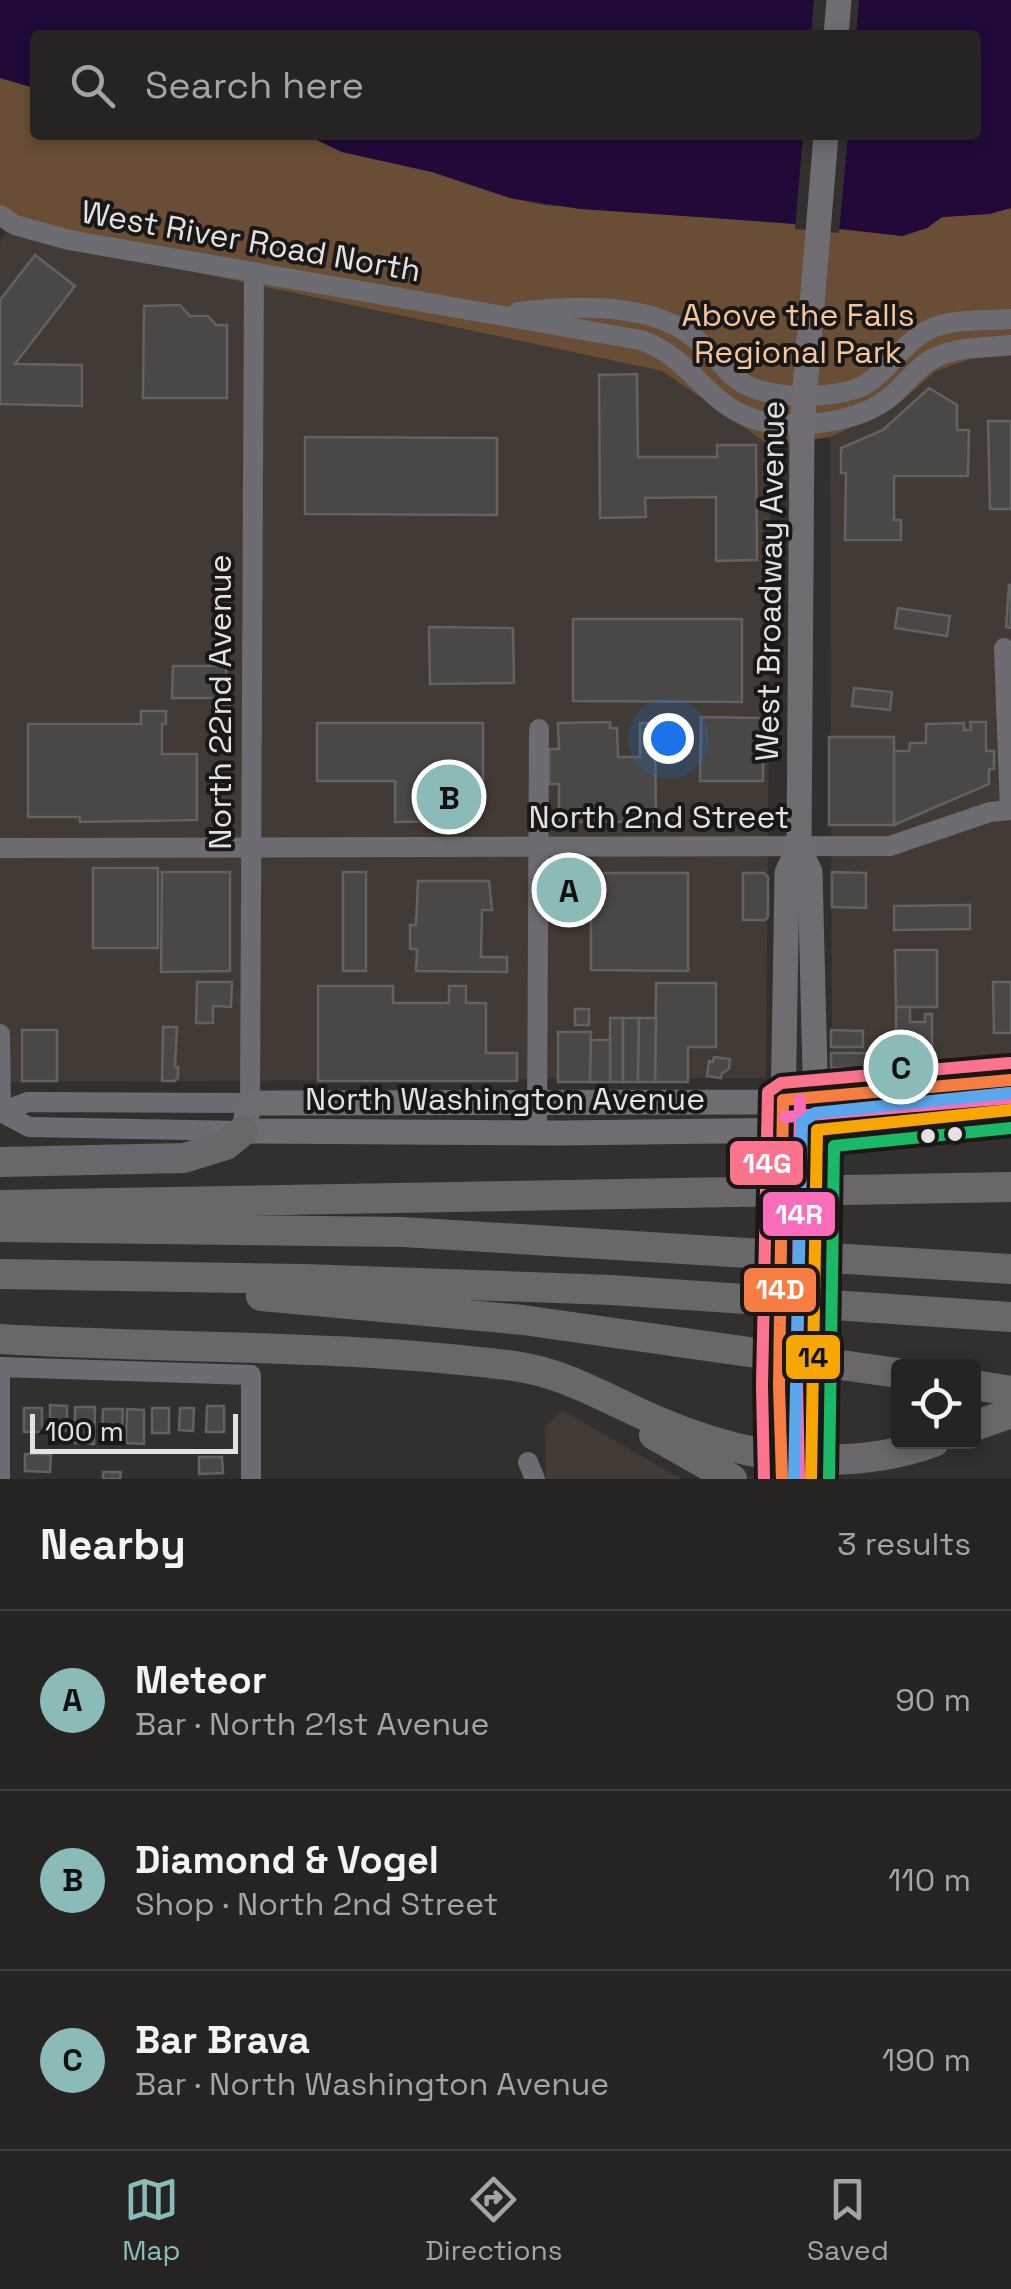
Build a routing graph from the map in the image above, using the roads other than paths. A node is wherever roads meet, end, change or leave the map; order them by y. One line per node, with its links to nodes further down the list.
1 (839, 4): 2 (main road)
2 (836, 30)
3 (826, 140): 9 (main road, West Broadway Avenue)
4 (1, 216): 5 (street, West River Road North)
5 (254, 272): 6 (street, West River Road North); 14 (street, North 22nd Avenue)
6 (493, 314): 9 (street, West River Road North); 10 (street, West River Road North)
7 (1011, 319): 9 (street, West River Road North)
8 (1011, 345): 10 (street, West River Road North)
9 (804, 396): 10 (main road, West Broadway Avenue)
10 (802, 426): 17 (main road, West Broadway Avenue)
11 (1004, 648): 13 (street)
12 (539, 728): 15 (street)
13 (1010, 810): 17 (street, North 2nd Street)
14 (252, 847): 15 (street, North 2nd Street); 16 (street, North 2nd Street); 25 (street, North 22nd Avenue)
15 (540, 847): 17 (street, North 2nd Street); 20 (street)
16 (0, 848)
17 (799, 848): 23 (main road, West Broadway Avenue); 24 (main road, West Broadway Avenue)
18 (0, 1034): 22 (street)
19 (1011, 1080): 23 (main road, North Washington Avenue)
20 (537, 1104): 24 (main road, North Washington Avenue); 25 (main road, North Washington Avenue); 26 (street)
21 (1011, 1110): 23 (main road, North Washington Avenue)
22 (0, 1112): 25 (street, North Washington Avenue); 25 (street, North Washington Avenue)
23 (816, 1112): 24 (main road, North Washington Avenue); 45 (main road, West Broadway Avenue, bridge)
24 (783, 1115): 26 (main road, North Washington Avenue); 44 (main road, West Broadway Avenue, bridge)
25 (246, 1117): 26 (main road, North Washington Avenue); 27 (highway)
26 (537, 1133)
27 (0, 1162)
28 (1011, 1187): 29 (highway)
29 (0, 1205)
30 (0, 1226): 31 (highway)
31 (1011, 1269)
32 (0, 1274): 33 (highway)
33 (60, 1275): 34 (highway); 38 (highway)
34 (1011, 1316)
35 (0, 1339): 36 (highway)
36 (517, 1366): 44 (highway); 48 (highway)
37 (0, 1367): 46 (street); 47 (street)
38 (891, 1372)
39 (981, 1386): 40 (highway)
40 (1011, 1392)
41 (1011, 1412): 42 (highway)
42 (981, 1423)
43 (903, 1449): 45 (highway)
44 (781, 1469): 45 (highway)
45 (812, 1469)
46 (0, 1479)
47 (250, 1479)
48 (732, 1479)

